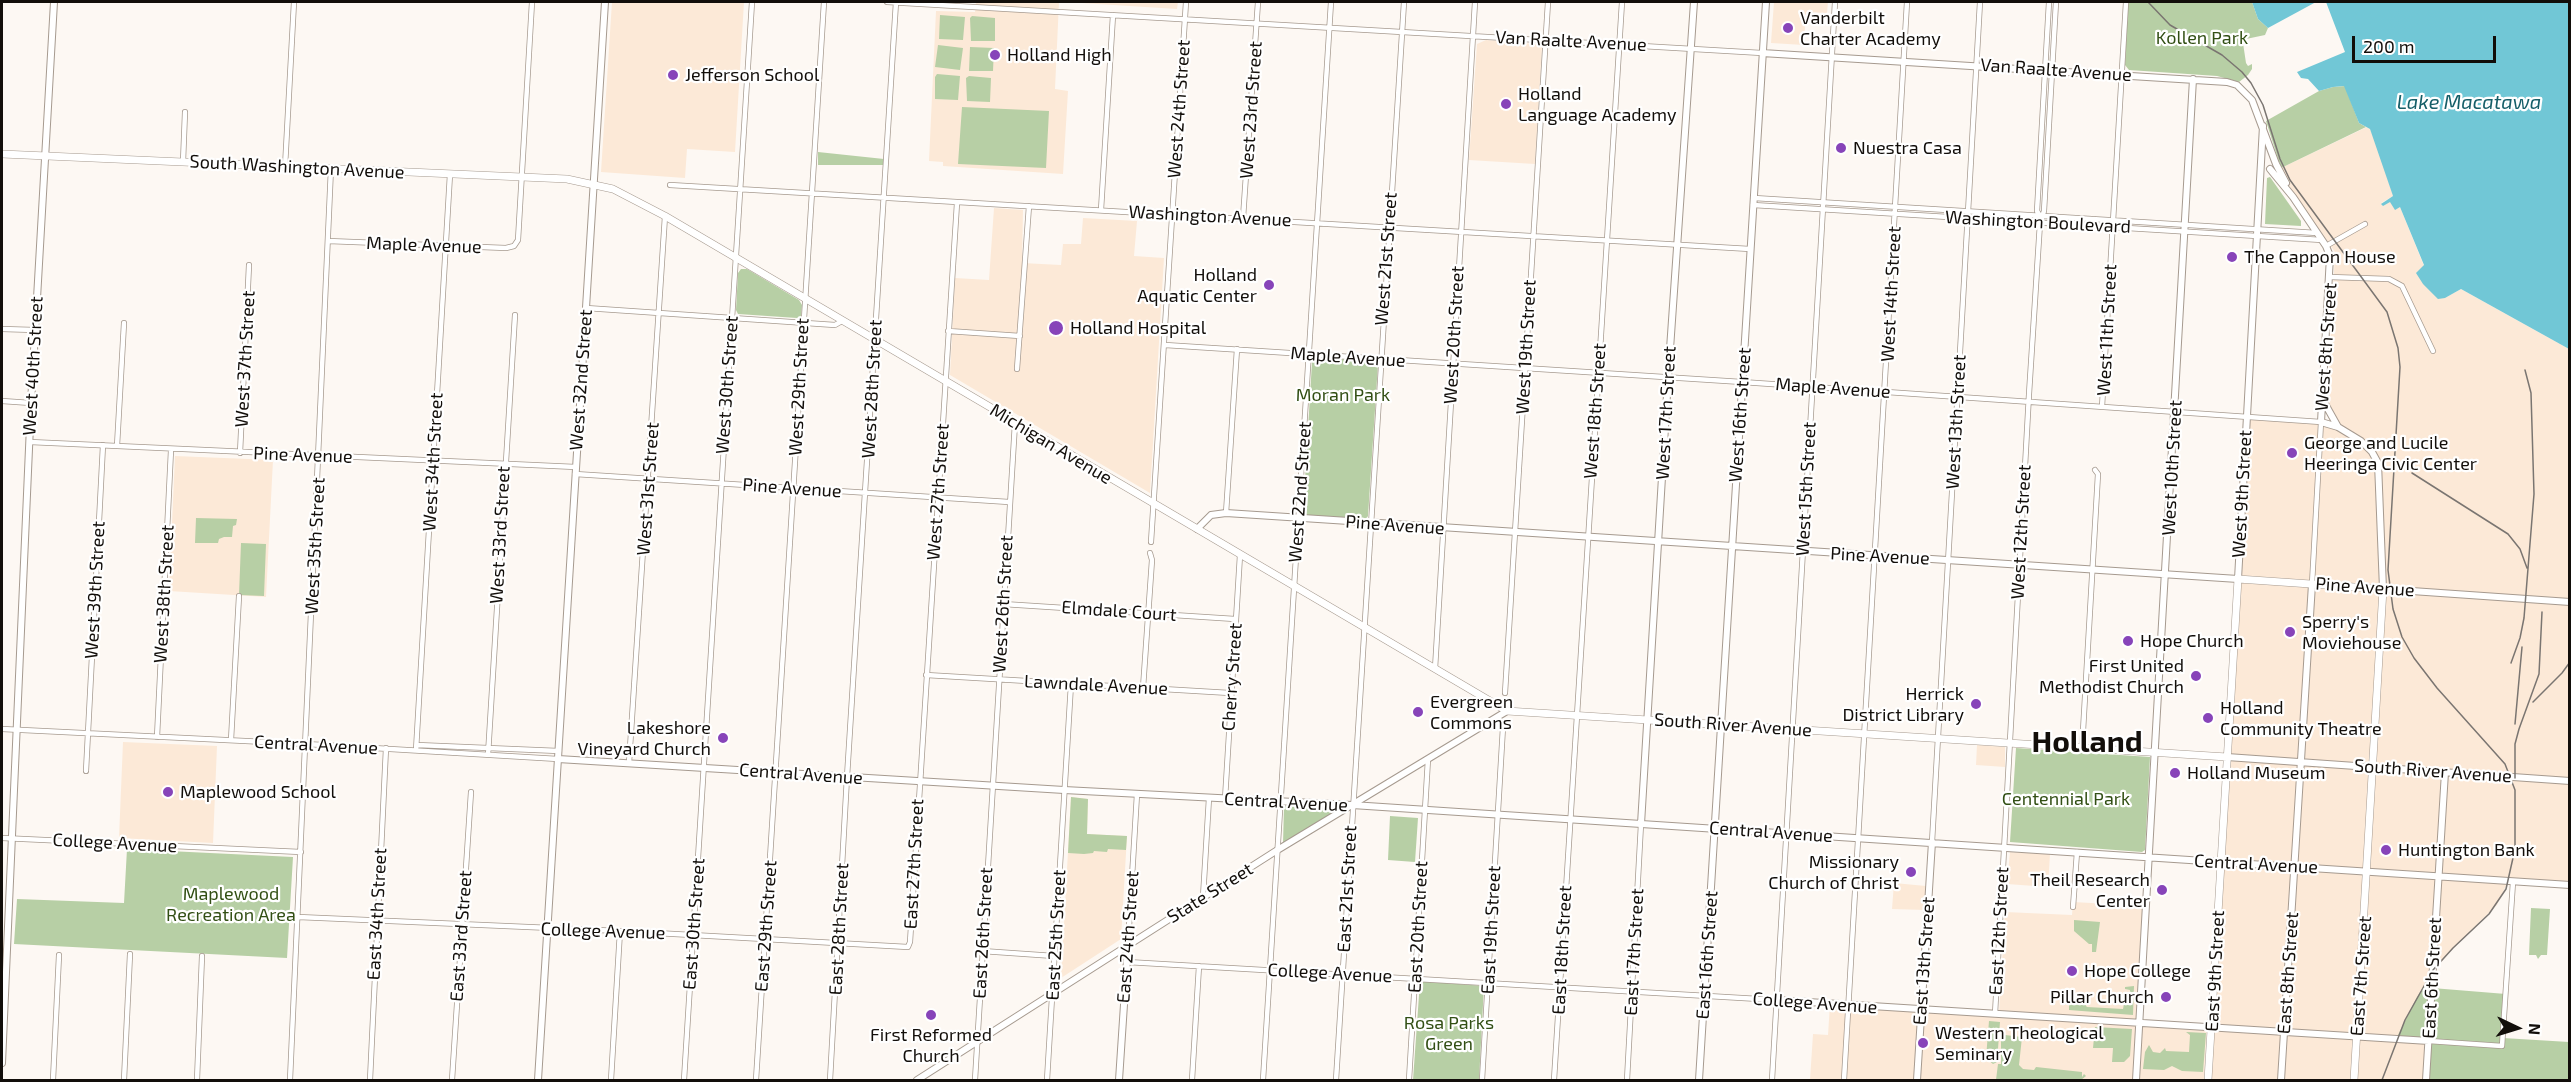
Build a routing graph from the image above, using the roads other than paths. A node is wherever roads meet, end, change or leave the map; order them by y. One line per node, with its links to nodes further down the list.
1 (54, 2): 46 (street, West 40th Street)
2 (294, 2): 48 (street)
3 (532, 2): 53 (street)
4 (605, 2): 54 (street, West 32nd Street)
5 (752, 2): 56 (street, West 30th Street)
6 (824, 2): 57 (street, West 29th Street)
7 (887, 2): 8 (street, Van Raalte Avenue)
8 (896, 2): 24 (street, Van Raalte Avenue); 58 (street, West 28th Street)
9 (1185, 2): 26 (street, West 24th Street)
10 (1258, 2): 27 (street, West 23rd Street)
11 (1331, 2): 28 (street, West 22nd Street)
12 (1404, 2): 29 (street, West 21st Street)
13 (1475, 2): 30 (street, West 20th Street)
14 (1548, 2): 31 (street, West 19th Street)
15 (1622, 2): 32 (street, West 18th Street)
16 (1694, 2): 33 (street, West 17th Street)
17 (1766, 2): 34 (street, West 16th Street)
18 (1835, 2): 35 (street, West 15th Street)
19 (1907, 2): 36 (street, West 14th Street)
20 (1980, 2): 37 (street, West 13th Street)
21 (2049, 2): 38 (street, West 12th Street)
22 (2056, 2): 39 (street, West 12th Street)
23 (2126, 2): 40 (street, West 11th Street)
24 (968, 4): 25 (street, Van Raalte Avenue)
25 (1113, 15): 26 (street, Van Raalte Avenue); 65 (street)
26 (1184, 19): 27 (street, Van Raalte Avenue); 67 (street, West 24th Street)
27 (1257, 24): 28 (street, Van Raalte Avenue); 71 (street, West 23rd Street)
28 (1330, 28): 29 (street, Van Raalte Avenue); 73 (street, West 22nd Street)
29 (1402, 32): 30 (street, Van Raalte Avenue); 77 (street, West 21st Street)
30 (1473, 36): 31 (street, Van Raalte Avenue); 79 (street, West 20th Street)
31 (1546, 40): 32 (street, Van Raalte Avenue); 82 (street, West 19th Street)
32 (1619, 45): 33 (street, Van Raalte Avenue); 83 (street, West 18th Street)
33 (1691, 48): 34 (street, Van Raalte Avenue); 86 (street, West 17th Street)
34 (1762, 53): 35 (street, Van Raalte Avenue); 59 (street, West 16th Street)
35 (1832, 57): 36 (street, Van Raalte Avenue); 61 (street, West 15th Street)
36 (1904, 61): 37 (street, Van Raalte Avenue); 63 (street, West 14th Street)
37 (1976, 65): 38 (street, Van Raalte Avenue); 66 (street, West 13th Street)
38 (2045, 69): 39 (street, Van Raalte Avenue); 70 (street, West 12th Street)
39 (2053, 69): 40 (street, Van Raalte Avenue); 70 (street, West 12th Street)
40 (2122, 74): 41 (street, Van Raalte Avenue); 75 (street, West 11th Street)
41 (2193, 79): 42 (street, Van Raalte Avenue); 78 (street, West 10th Street)
42 (2250, 97): 44 (street, West 8th Street)
43 (185, 112): 47 (street)
44 (2263, 126): 49 (street, West 8th Street); 52 (street, West 9th Street)
45 (2, 154): 46 (main road, South Washington Avenue)
46 (45, 156): 47 (main road, South Washington Avenue); 102 (street, West 40th Street)
47 (183, 162): 48 (main road, South Washington Avenue)
48 (285, 167): 50 (main road, South Washington Avenue)
49 (2273, 167): 52 (street); 81 (street, West 8th Street)
50 (331, 168): 51 (main road, South Washington Avenue); 85 (street, West 35th Street)
51 (450, 174): 53 (main road, South Washington Avenue); 87 (street, West 34th Street)
52 (2260, 176): 80 (street, West 9th Street)
53 (521, 177): 54 (main road, South Washington Avenue); 87 (street, Maple Avenue)
54 (593, 183): 69 (main road, Michigan Avenue); 94 (street, West 32nd Street)
55 (670, 185): 56 (street, Washington Avenue)
56 (740, 188): 57 (street, Washington Avenue); 90 (street, West 30th Street)
57 (811, 192): 58 (street, Washington Avenue); 93 (street, West 29th Street)
58 (884, 197): 60 (street, Washington Avenue); 105 (street, West 28th Street)
59 (1754, 201): 61 (street, Washington Boulevard); 64 (street, Washington Boulevard); 89 (street, West 16th Street)
60 (957, 203): 62 (street, Washington Avenue); 103 (street, West 27th Street)
61 (1823, 203): 63 (street, Washington Boulevard); 64 (street, West 15th Street)
62 (1029, 206): 65 (street, Washington Avenue); 104 (street)
63 (1896, 207): 66 (street, Washington Boulevard); 68 (street, West 14th Street)
64 (1823, 209): 68 (street, Washington Boulevard); 118 (street, West 15th Street)
65 (1101, 210): 67 (street, Washington Avenue)
66 (1968, 212): 70 (street, Washington Boulevard); 72 (street, West 13th Street)
67 (1172, 214): 71 (street, Washington Avenue); 106 (street, West 24th Street)
68 (1895, 214): 72 (street, Washington Boulevard); 119 (street, West 14th Street)
69 (665, 216): 90 (main road, Michigan Avenue); 95 (street, West 31st Street)
70 (2040, 216): 74 (street, West 12th Street); 75 (street, Washington Boulevard)
71 (1243, 218): 73 (street, Washington Avenue)
72 (1968, 219): 74 (street, Washington Boulevard); 120 (street, West 13th Street)
73 (1316, 223): 77 (street, Washington Avenue); 109 (street, West 22nd Street)
74 (2040, 223): 75 (street, Washington Boulevard); 123 (street, West 12th Street)
75 (2113, 224): 78 (street, Washington Boulevard); 125 (street, West 11th Street)
76 (2365, 224): 88 (street)
77 (1388, 228): 79 (street, Washington Avenue); 110 (street, West 21st Street)
78 (2185, 228): 80 (street, Washington Boulevard); 126 (street, West 10th Street)
79 (1460, 232): 82 (street, Washington Avenue); 111 (street, West 20th Street)
80 (2257, 232): 81 (street, Washington Boulevard); 84 (street, Washington Boulevard); 127 (street, West 9th Street)
81 (2317, 233): 84 (street, West 8th Street)
82 (1533, 236): 83 (street, Washington Avenue); 113 (street, West 19th Street)
83 (1606, 240): 86 (street, Washington Avenue); 114 (street, West 18th Street)
84 (2322, 240): 88 (street, West 8th Street)
85 (327, 241): 87 (street, Maple Avenue); 136 (street, West 35th Street)
86 (1677, 244): 89 (street, Washington Avenue); 115 (street, West 17th Street)
87 (445, 246): 137 (street, West 34th Street)
88 (2326, 246): 92 (street, West 8th Street)
89 (1750, 249): 117 (street, West 16th Street)
90 (736, 259): 93 (main road, Michigan Avenue); 97 (street, West 30th Street)
91 (249, 265): 135 (street, West 37th Street)
92 (2330, 277): 108 (street); 121 (street, West 8th Street)
93 (805, 298): 98 (main road, Michigan Avenue); 100 (street, West 29th Street)
94 (586, 308): 95 (street); 139 (street, West 32nd Street)
95 (659, 314): 97 (street); 141 (street, West 31st Street)
96 (514, 315): 138 (street, West 33rd Street)
97 (732, 318): 100 (street); 142 (street, West 30th Street)
98 (842, 321): 100 (street); 105 (main road, Michigan Avenue)
99 (124, 323): 133 (street)
100 (803, 323): 143 (street, West 29th Street)
101 (2, 328): 102 (street)
102 (35, 330): 124 (street, West 40th Street)
103 (948, 331): 104 (street); 116 (street, West 27th Street)
104 (1020, 336): 112 (street)
105 (875, 340): 116 (main road, Michigan Avenue); 144 (street, West 28th Street)
106 (1165, 345): 107 (street, Maple Avenue); 147 (street, West 24th Street)
107 (1237, 349): 109 (street, Maple Avenue); 148 (street)
108 (2433, 351)
109 (1309, 354): 110 (street, Maple Avenue); 149 (street, West 22nd Street)
110 (1380, 359): 111 (street, Maple Avenue); 150 (street, West 21st Street)
111 (1453, 365): 113 (street, Maple Avenue); 152 (street, West 20th Street)
112 (1017, 369)
113 (1524, 369): 114 (street, Maple Avenue); 153 (street, West 19th Street)
114 (1598, 373): 115 (street, Maple Avenue); 154 (street, West 18th Street)
115 (1668, 378): 117 (street, Maple Avenue); 156 (street, West 17th Street)
116 (945, 380): 129 (main road, Michigan Avenue); 145 (street, West 27th Street)
117 (1742, 382): 118 (street, Maple Avenue); 157 (street, West 16th Street)
118 (1812, 387): 119 (street, Maple Avenue); 158 (street, West 15th Street)
119 (1885, 392): 120 (street, Maple Avenue); 161 (street, West 14th Street)
120 (1958, 396): 123 (street, Maple Avenue); 162 (street, West 13th Street)
121 (2323, 399): 128 (street, West 8th Street); 130 (street)
122 (2, 401): 124 (street)
123 (2029, 402): 125 (street, Maple Avenue); 163 (street, West 12th Street)
124 (31, 403): 131 (street, West 40th Street)
125 (2102, 407): 126 (street, Maple Avenue)
126 (2176, 412): 127 (street, Maple Avenue); 165 (street, West 10th Street)
127 (2247, 417): 128 (street, Maple Avenue); 166 (street, West 9th Street)
128 (2321, 422): 130 (street); 167 (street, West 8th Street)
129 (1015, 423): 146 (street, West 26th Street); 147 (main road, Michigan Avenue)
130 (2338, 428): 169 (street)
131 (30, 442): 132 (street, Pine Avenue); 190 (street, West 40th Street)
132 (103, 445): 133 (street, Pine Avenue); 192 (street, West 39th Street)
133 (117, 446): 134 (street, Pine Avenue)
134 (171, 450): 135 (street, Pine Avenue); 193 (street, West 38th Street)
135 (240, 453): 136 (street, Pine Avenue)
136 (319, 455): 137 (street, Pine Avenue); 197 (street, West 35th Street)
137 (433, 460): 138 (street, Pine Avenue); 199 (street, West 34th Street)
138 (504, 464): 139 (street, Pine Avenue); 200 (street, West 33rd Street)
139 (576, 470): 141 (street, Pine Avenue); 202 (street, West 32nd Street)
140 (2095, 470): 164 (street)
141 (649, 478): 142 (street, Pine Avenue); 208 (street, West 31st Street)
142 (721, 483): 143 (street, Pine Avenue); 211 (street, West 30th Street)
143 (793, 488): 144 (street, Pine Avenue); 213 (street, West 29th Street)
144 (866, 492): 145 (street, Pine Avenue); 215 (street, West 28th Street)
145 (938, 497): 146 (street, Pine Avenue); 177 (street, West 27th Street)
146 (1009, 502): 172 (street, West 26th Street)
147 (1155, 504): 151 (main road, Michigan Avenue); 155 (street, West 24th Street)
148 (1226, 513): 149 (street, Pine Avenue); 151 (street)
149 (1298, 519): 150 (street, Pine Avenue); 168 (street, West 22nd Street)
150 (1370, 524): 152 (street, Pine Avenue); 175 (street, West 21st Street)
151 (1197, 529): 160 (main road, Michigan Avenue)
152 (1442, 529): 153 (street, Pine Avenue); 176 (street, West 20th Street)
153 (1516, 534): 154 (street, Pine Avenue); 182 (street, West 19th Street)
154 (1587, 538): 156 (street, Pine Avenue); 184 (street, West 18th Street)
155 (1151, 542)
156 (1659, 542): 157 (street, Pine Avenue); 185 (street, West 17th Street)
157 (1732, 547): 158 (street, Pine Avenue); 186 (street, West 16th Street)
158 (1802, 552): 161 (street, Pine Avenue); 189 (street, West 15th Street)
159 (1150, 554): 173 (street)
160 (1240, 555): 168 (main road, Michigan Avenue); 174 (street, Cherry Street)
161 (1875, 556): 162 (street, Pine Avenue); 191 (street, West 14th Street)
162 (1948, 560): 163 (street, Pine Avenue); 194 (street, West 13th Street)
163 (2020, 565): 164 (street, Pine Avenue); 196 (street, West 12th Street)
164 (2092, 570): 165 (street, Pine Avenue); 201 (street)
165 (2166, 574): 166 (street, Pine Avenue); 203 (street, West 10th Street)
166 (2238, 579): 167 (main road, Pine Avenue); 205 (main road, West 9th Street)
167 (2312, 584): 169 (main road, Pine Avenue); 209 (street, West 8th Street)
168 (1294, 587): 175 (main road, Michigan Avenue); 224 (street, West 22nd Street)
169 (2384, 589): 171 (street, Pine Avenue); 210 (main road, East 7th Street)
170 (239, 596): 195 (street)
171 (2570, 602)
172 (1003, 604): 173 (street, Elmdale Court); 178 (street, West 26th Street)
173 (1148, 614): 174 (street, Elmdale Court); 180 (street)
174 (1235, 619): 181 (street, Cherry Street)
175 (1365, 628): 176 (main road, Michigan Avenue); 225 (street, West 21st Street)
176 (1435, 669): 183 (main road, Michigan Avenue)
177 (926, 675): 178 (street, Lawndale Avenue); 216 (street, West 27th Street)
178 (998, 680): 179 (street, Lawndale Avenue); 218 (street, West 26th Street)
179 (1071, 684): 180 (street, Lawndale Avenue); 219 (street, East 25th Street)
180 (1143, 688): 181 (street, Lawndale Avenue)
181 (1230, 693): 223 (street, Cherry Street)
182 (1505, 693)
183 (1507, 711): 184 (main road, South River Avenue); 207 (street, State Street)
184 (1576, 716): 185 (main road, South River Avenue); 228 (street, West 18th Street)
185 (1647, 719): 186 (main road, South River Avenue); 229 (street, West 17th Street)
186 (1721, 723): 189 (main road, South River Avenue); 230 (street, West 16th Street)
187 (1503, 727): 227 (street)
188 (2, 729): 190 (street, Central Avenue)
189 (1792, 729): 191 (main road, South River Avenue); 231 (street, West 15th Street)
190 (18, 730): 192 (street, Central Avenue); 233 (street, West 40th Street)
191 (1865, 733): 194 (main road, South River Avenue); 234 (street, West 14th Street)
192 (88, 734): 193 (street, Central Avenue); 212 (street, West 39th Street)
193 (157, 737): 195 (street, Central Avenue)
194 (1937, 738): 196 (main road, South River Avenue); 235 (street, West 13th Street)
195 (231, 740): 197 (street, Central Avenue)
196 (2009, 742): 201 (main road, South River Avenue); 236 (street, West 12th Street)
197 (306, 744): 198 (street, Central Avenue); 238 (street, West 35th Street)
198 (386, 748): 199 (street, Central Avenue); 252 (street, East 34th Street)
199 (417, 748): 200 (street, Central Avenue); 204 (street, Central Avenue)
200 (488, 748): 202 (street, Central Avenue); 204 (street, West 33rd Street)
201 (2082, 748): 203 (main road, South River Avenue)
202 (559, 751): 206 (street, West 32nd Street)
203 (2155, 753): 205 (main road, South River Avenue); 240 (street, West 10th Street)
204 (488, 755): 206 (street, Central Avenue)
205 (2227, 757): 209 (street, South River Avenue); 241 (main road, West 9th Street)
206 (558, 759): 208 (street, Central Avenue); 254 (street, West 32nd Street)
207 (1428, 759): 225 (street, State Street); 226 (street)
208 (629, 762): 211 (street, Central Avenue)
209 (2300, 762): 210 (street, South River Avenue); 242 (street, West 8th Street)
210 (2373, 767): 214 (street, South River Avenue); 243 (main road, East 7th Street)
211 (703, 768): 213 (street, Central Avenue); 256 (street, East 30th Street)
212 (86, 771)
213 (776, 772): 215 (street, Central Avenue); 257 (street, East 29th Street)
214 (2445, 772): 217 (street, South River Avenue); 244 (street, East 6th Street)
215 (847, 777): 216 (street, Central Avenue); 258 (street, East 28th Street)
216 (919, 781): 218 (street, Central Avenue); 260 (street, East 27th Street)
217 (2570, 781)
218 (991, 786): 219 (street, Central Avenue); 261 (street, East 26th Street)
219 (1064, 790): 221 (street, Central Avenue); 265 (street, East 25th Street)
220 (471, 792): 253 (street, East 33rd Street)
221 (1137, 794): 222 (street, Central Avenue); 259 (street, East 24th Street)
222 (1209, 798): 223 (street, Central Avenue); 247 (street)
223 (1225, 799): 224 (street, Central Avenue)
224 (1282, 802): 225 (street, Central Avenue); 237 (street, West 22nd Street)
225 (1352, 805): 226 (street, Central Avenue); 237 (street, State Street); 269 (street, East 21st Street)
226 (1425, 810): 227 (street, Central Avenue); 270 (street, East 20th Street)
227 (1497, 816): 228 (street, Central Avenue); 271 (street, East 19th Street)
228 (1569, 820): 229 (street, Central Avenue); 273 (street, East 18th Street)
229 (1641, 824): 230 (street, Central Avenue); 274 (street, East 17th Street)
230 (1715, 829): 231 (street, Central Avenue); 276 (street, East 16th Street)
231 (1787, 834): 234 (street, Central Avenue); 277 (street, West 15th Street)
232 (2, 838): 233 (street, College Avenue)
233 (13, 838): 238 (street, College Avenue); 250 (street, West 40th Street)
234 (1859, 838): 235 (street, Central Avenue); 278 (street, West 14th Street)
235 (1932, 842): 236 (street, Central Avenue); 279 (street, East 13th Street)
236 (2004, 847): 239 (street, Central Avenue); 280 (street, East 12th Street)
237 (1279, 849): 247 (street, State Street); 268 (street, West 22nd Street)
238 (301, 852): 251 (street, West 35th Street)
239 (2076, 852): 240 (street, Central Avenue); 248 (street)
240 (2149, 858): 241 (street, Central Avenue); 281 (street, West 10th Street)
241 (2222, 862): 242 (street, Central Avenue); 282 (main road, East 9th Street)
242 (2295, 866): 243 (street, Central Avenue); 283 (street, East 8th Street)
243 (2367, 871): 244 (street, Central Avenue); 284 (main road, East 7th Street)
244 (2438, 876): 245 (street, Central Avenue); 285 (street, East 6th Street)
245 (2513, 882): 246 (street, Central Avenue); 285 (street, College Avenue)
246 (2570, 885)
247 (1203, 897): 259 (street, State Street)
248 (2073, 907)
249 (2, 914): 250 (street)
250 (9, 914): 272 (street, West 40th Street)
251 (298, 917): 252 (street, College Avenue); 291 (street, West 35th Street)
252 (377, 921): 253 (street, College Avenue); 292 (street, East 34th Street)
253 (461, 925): 254 (street, College Avenue); 293 (street, East 33rd Street)
254 (547, 929): 255 (street, College Avenue); 294 (street, West 32nd Street)
255 (620, 931): 256 (street, College Avenue); 295 (street)
256 (693, 935): 257 (street, College Avenue); 296 (street, East 30th Street)
257 (765, 939): 258 (street, College Avenue); 297 (street, East 29th Street)
258 (839, 944): 260 (street, College Avenue); 298 (street, East 28th Street)
259 (1128, 944): 266 (street, East 24th Street); 275 (street, State Street)
260 (908, 946)
261 (982, 951): 265 (street); 286 (street, East 26th Street)
262 (130, 954): 289 (street)
263 (59, 955): 288 (street)
264 (202, 956): 290 (street)
265 (1054, 956): 275 (street, East 25th Street)
266 (1127, 962): 267 (street, College Avenue); 302 (street, East 24th Street)
267 (1199, 966): 268 (street, College Avenue); 303 (street)
268 (1270, 969): 269 (street, College Avenue); 304 (street, West 22nd Street)
269 (1342, 973): 270 (street, College Avenue); 305 (street, East 21st Street)
270 (1414, 978): 271 (street, College Avenue); 306 (street, East 20th Street)
271 (1487, 982): 273 (street, College Avenue); 307 (street, East 19th Street)
272 (4, 984): 287 (street, West 40th Street)
273 (1560, 987): 274 (street, College Avenue); 308 (street, East 18th Street)
274 (1632, 992): 276 (street, College Avenue); 309 (street, East 17th Street)
275 (1052, 993): 286 (street, State Street); 301 (street, East 25th Street)
276 (1704, 996): 277 (street, College Avenue); 310 (street, East 16th Street)
277 (1776, 1000): 278 (street, College Avenue); 311 (street, West 15th Street)
278 (1849, 1005): 279 (street, College Avenue); 312 (street, West 14th Street)
279 (1920, 1009): 280 (street, College Avenue); 313 (street, East 13th Street)
280 (1995, 1014): 281 (street, College Avenue)
281 (2139, 1022): 282 (street, College Avenue); 314 (street, West 10th Street)
282 (2211, 1027): 283 (street, College Avenue); 315 (main road, East 9th Street)
283 (2284, 1032): 284 (street, College Avenue); 316 (street, East 8th Street)
284 (2357, 1037): 285 (street, College Avenue); 317 (main road, East 7th Street)
285 (2429, 1041): 318 (street, East 6th Street)
286 (977, 1042): 299 (street, State Street); 300 (street, East 26th Street)
287 (2, 1063)
288 (53, 1080)
289 (124, 1080)
290 (197, 1080)
291 (290, 1080)
292 (370, 1080)
293 (452, 1080)
294 (538, 1080)
295 (611, 1080)
296 (684, 1080)
297 (756, 1080)
298 (830, 1080)
299 (917, 1080)
300 (975, 1080)
301 (1047, 1080)
302 (1119, 1080)
303 (1192, 1080)
304 (1263, 1080)
305 (1336, 1080)
306 (1409, 1080)
307 (1482, 1080)
308 (1554, 1080)
309 (1627, 1080)
310 (1699, 1080)
311 (1772, 1080)
312 (1844, 1080)
313 (1917, 1080)
314 (2136, 1080)
315 (2208, 1080)
316 (2281, 1080)
317 (2354, 1080)
318 (2427, 1080)

